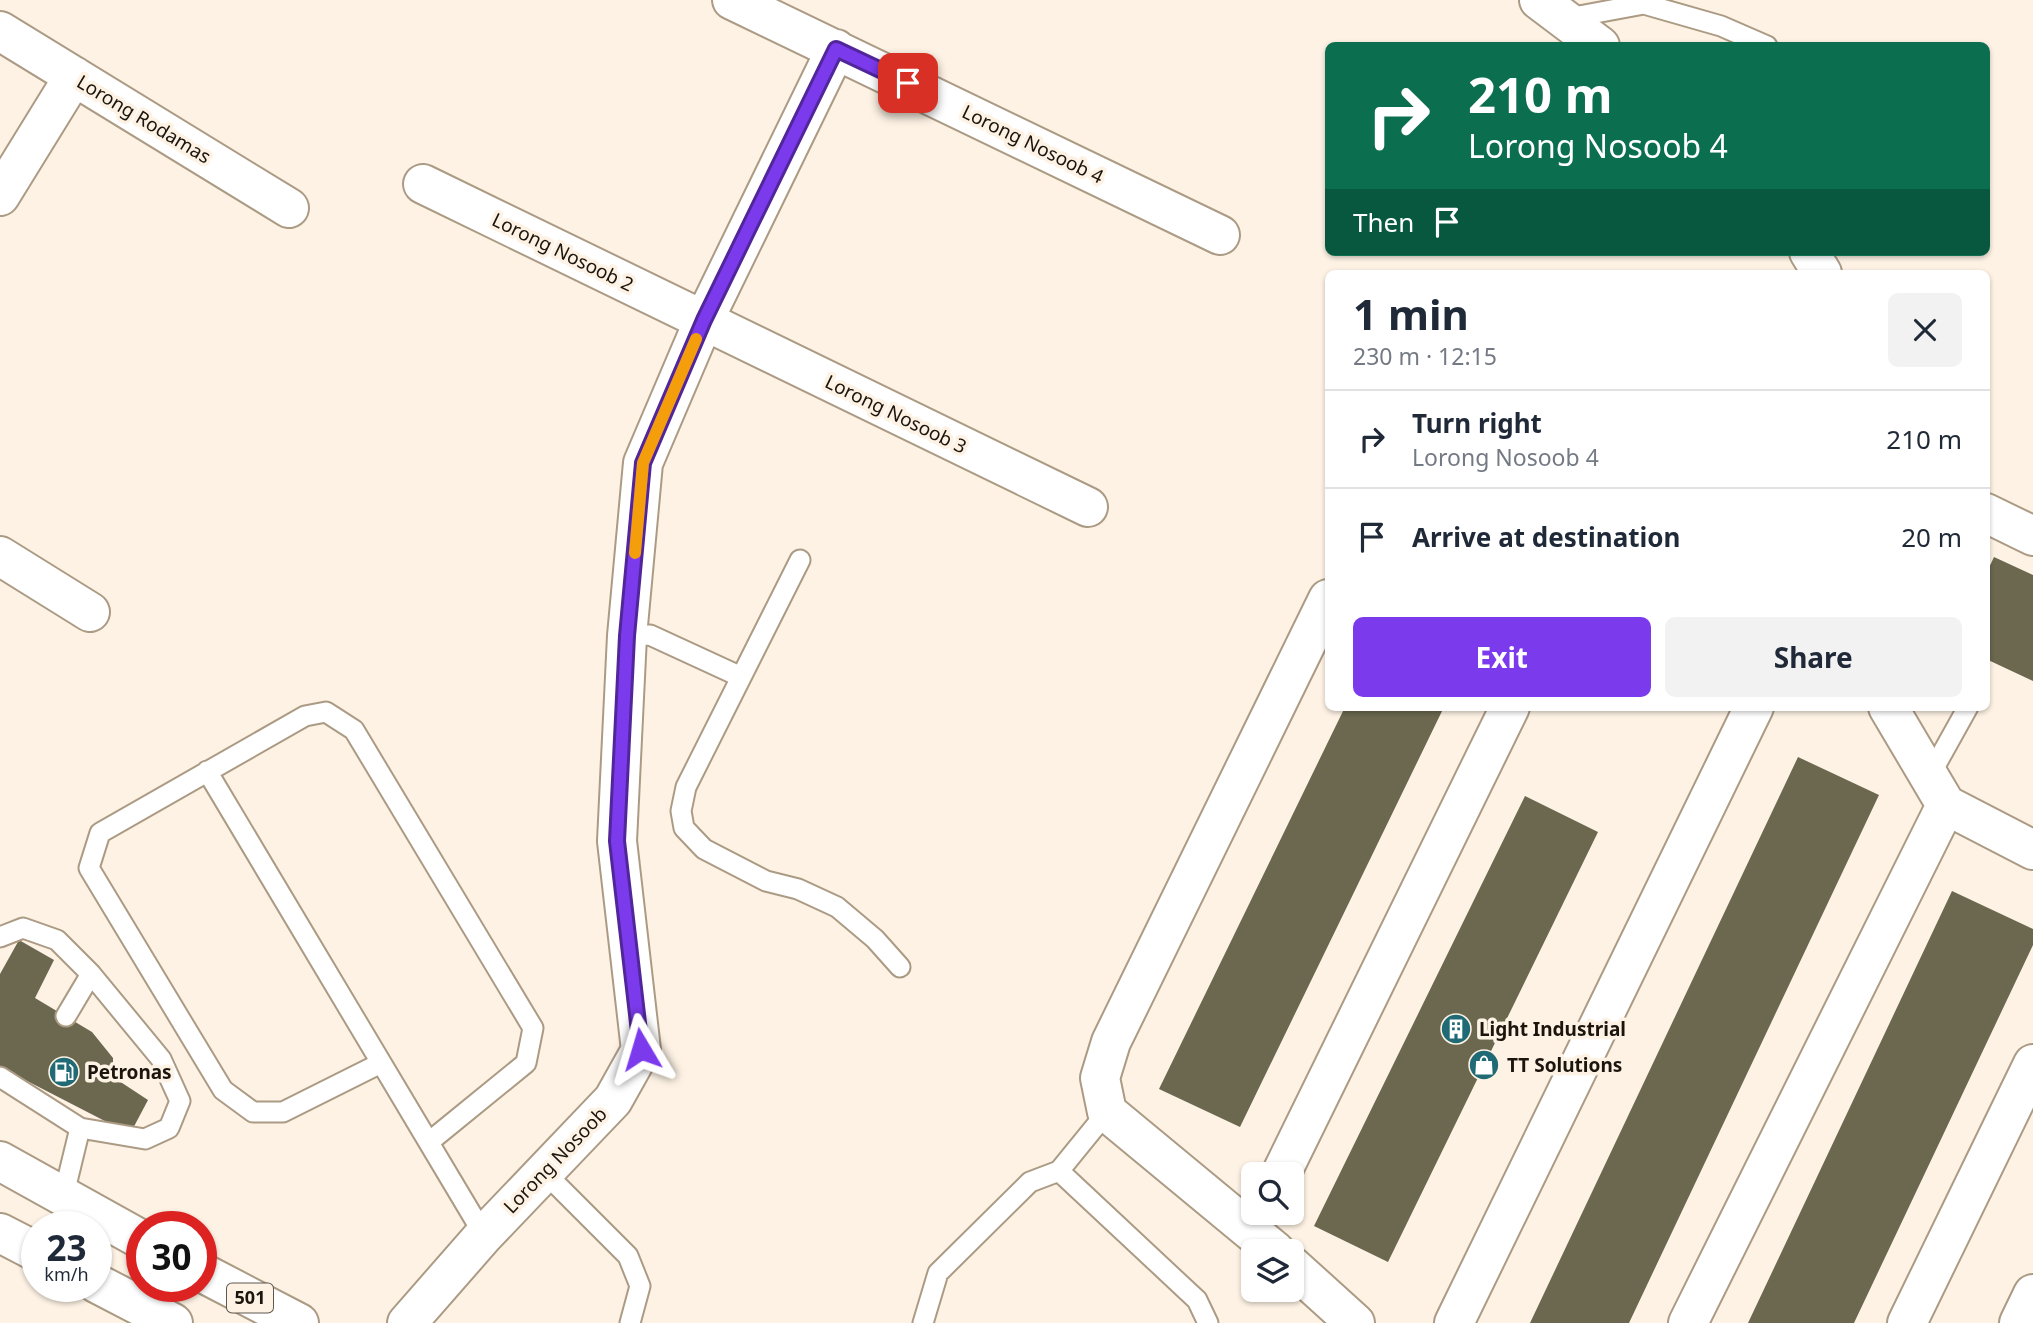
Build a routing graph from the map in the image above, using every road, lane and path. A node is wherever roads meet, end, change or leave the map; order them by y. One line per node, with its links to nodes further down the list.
1 (732, 0): 6 (street, Lorong Nosoob 4)
2 (1550, 9): 4 (street); 5 (lane)
3 (0, 31): 7 (street, Lorong Rodamas)
4 (1595, 42)
5 (1758, 42)
6 (836, 49): 11 (street, Lorong Nosoob 4); 12 (street, Lorong Nosoob)
7 (74, 76): 9 (street); 10 (street, Lorong Rodamas)
8 (423, 184): 12 (street, Lorong Nosoob 2)
9 (0, 197)
10 (289, 208)
11 (1220, 235)
12 (704, 320): 13 (street, Lorong Nosoob 3); 20 (street, Lorong Nosoob)
13 (1088, 507)
14 (1990, 515): 15 (street)
15 (2033, 536)
16 (0, 556): 19 (street)
17 (800, 560): 21 (lane)
18 (1325, 605): 36 (street)
19 (90, 612)
20 (627, 636): 21 (lane); 42 (street, Lorong Nosoob)
21 (739, 677): 30 (lane)
22 (1508, 711): 40 (street)
23 (1752, 711): 60 (street)
24 (1890, 711): 27 (street)
25 (1967, 711): 27 (lane)
26 (207, 771): 33 (lane); 33 (lane); 38 (lane)
27 (1938, 791): 28 (street); 61 (street)
28 (2033, 850)
29 (0, 937): 31 (lane)
30 (900, 967)
31 (91, 974): 32 (lane); 37 (lane)
32 (66, 1016)
33 (381, 1063): 38 (lane)
34 (2033, 1064): 62 (street)
35 (0, 1077): 37 (lane)
36 (1107, 1112): 41 (lane); 45 (street)
37 (80, 1128): 43 (lane)
38 (429, 1142): 47 (lane)
39 (0, 1161): 43 (street)
40 (1287, 1162)
41 (1059, 1171): 57 (lane); 58 (lane)
42 (544, 1172): 47 (street, Lorong Nosoob); 56 (lane)
43 (63, 1198): 44 (street)
44 (126, 1231)
45 (1264, 1232)
46 (0, 1233): 48 (street)
47 (484, 1235): 55 (street, Lorong Nosoob)
48 (21, 1244)
49 (1304, 1277): 59 (street)
50 (217, 1280): 54 (street, 501)
51 (112, 1291): 53 (street)
52 (2033, 1294): 63 (street)
53 (173, 1323)
54 (299, 1323)
55 (407, 1323)
56 (630, 1323)
57 (923, 1323)
58 (1208, 1323)
59 (1355, 1323)
60 (1454, 1323)
61 (1688, 1323)
62 (1908, 1323)
63 (2019, 1323)

